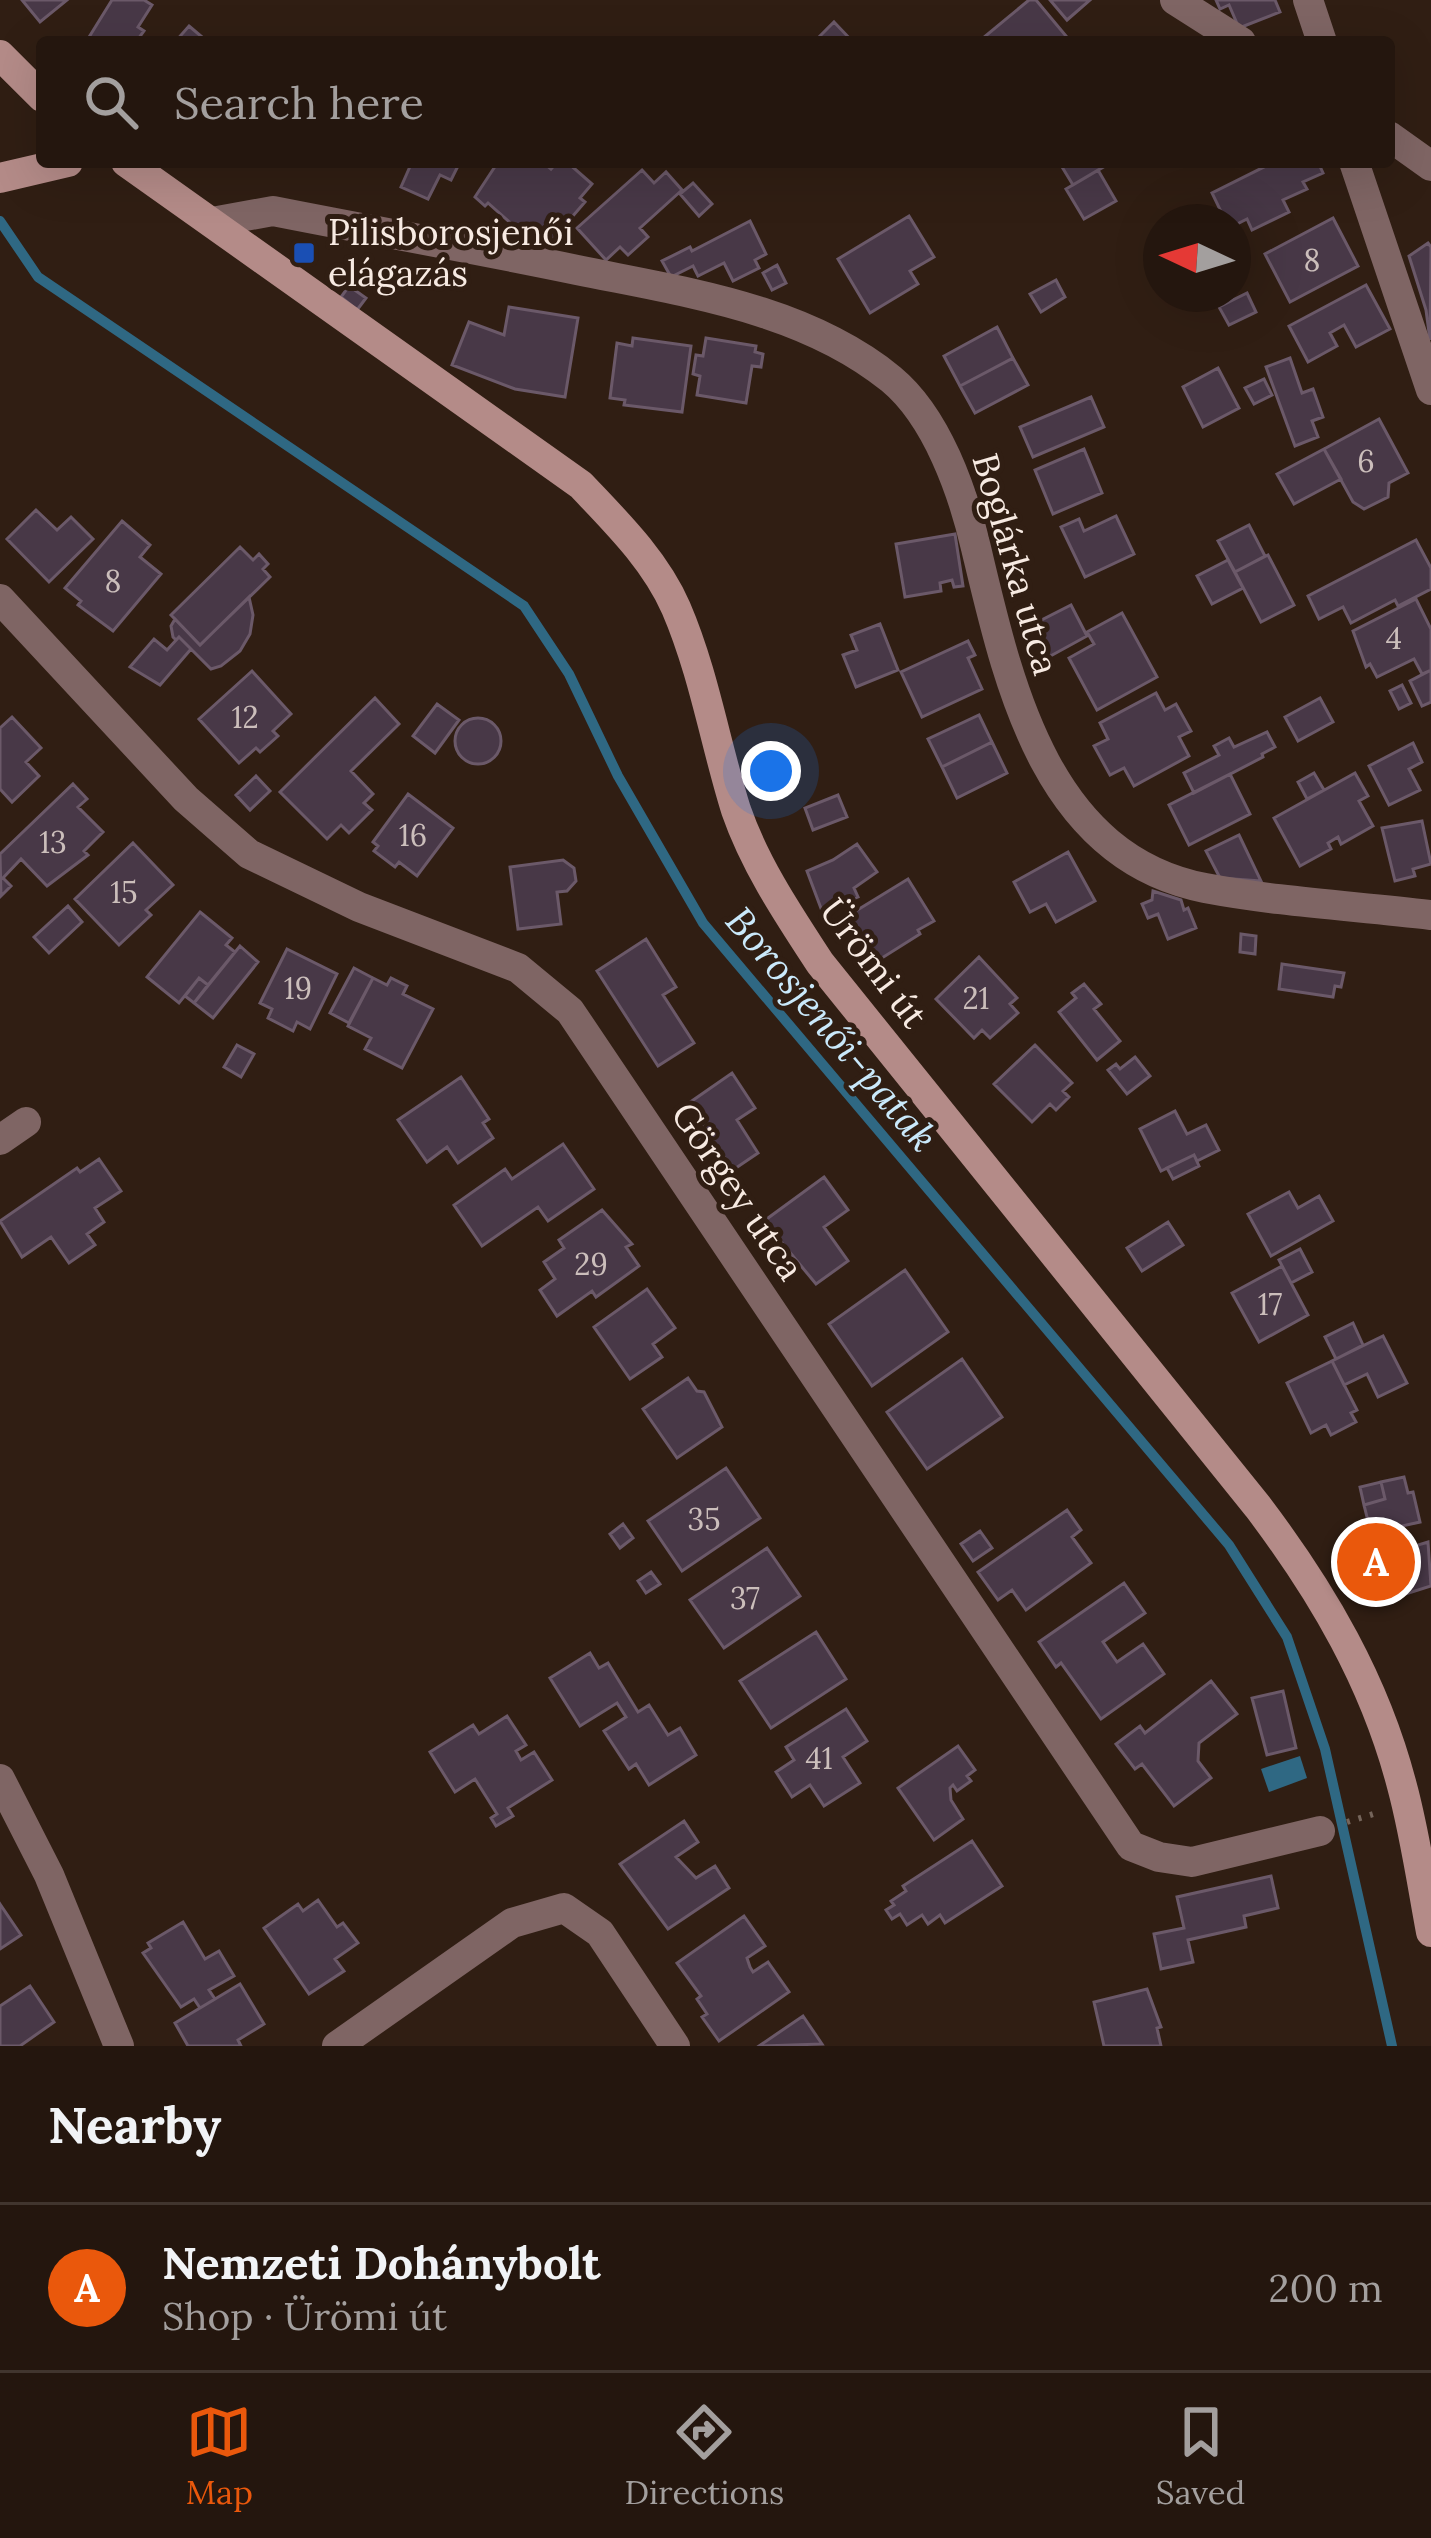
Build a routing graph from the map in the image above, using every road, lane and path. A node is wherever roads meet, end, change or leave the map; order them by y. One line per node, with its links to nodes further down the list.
1 (1175, 0): 3 (street)
2 (1308, 0): 4 (street)
3 (1232, 36)
4 (1320, 36)
5 (0, 55): 6 (main road)
6 (36, 91)
7 (1395, 140): 8 (street)
8 (1431, 166)
9 (44, 168): 12 (main road)
10 (136, 168): 13 (main road, Ürömi út)
11 (1356, 168): 14 (street)
12 (12, 176)
13 (212, 222): 16 (street, Boglárka utca); 21 (main road, Ürömi út)
14 (1431, 390)
15 (0, 599): 20 (street, Görgey utca)
16 (1431, 915)
17 (26, 1122): 18 (street)
18 (0, 1140)
19 (0, 1779): 22 (street)
20 (1321, 1831)
21 (1431, 1932)
22 (119, 2046)
23 (337, 2046): 24 (street)
24 (675, 2046)

